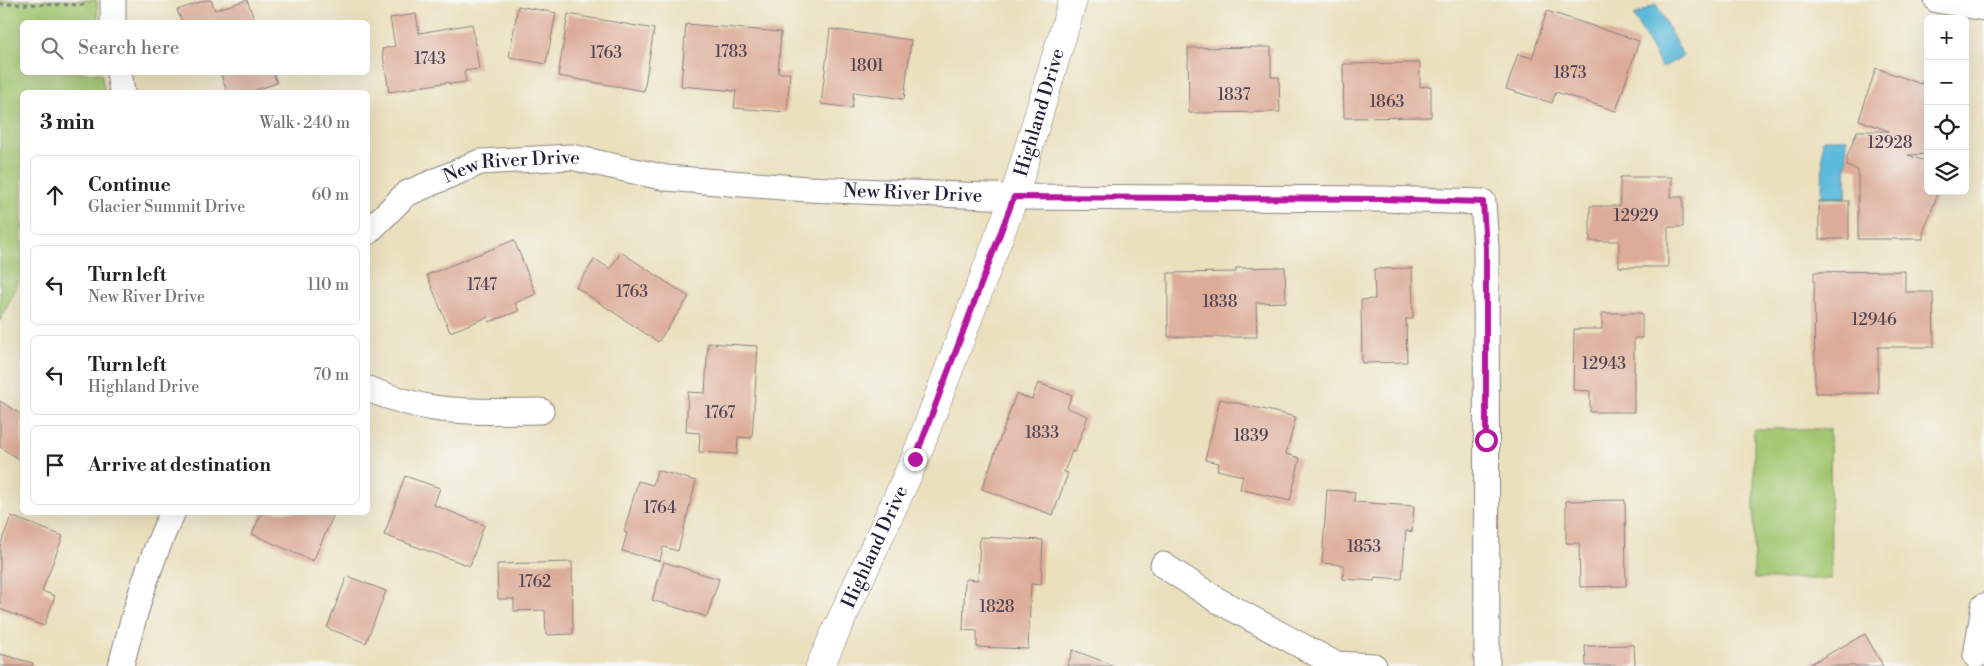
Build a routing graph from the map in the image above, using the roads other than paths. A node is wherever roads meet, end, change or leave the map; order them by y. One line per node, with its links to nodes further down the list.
1 (1073, 0): 6 (street, Highland Drive)
2 (1937, 0): 3 (street)
3 (1984, 8)
4 (119, 75): 5 (street)
5 (122, 90)
6 (1014, 197): 7 (street, New River Drive); 15 (street, Highland Drive); 17 (street, New River Drive)
7 (370, 230)
8 (370, 390): 9 (street)
9 (541, 411)
10 (172, 515): 14 (street)
11 (1163, 565): 16 (street)
12 (1984, 606): 13 (street)
13 (1976, 656)
14 (121, 666)
15 (820, 666)
16 (1374, 666)
17 (1487, 666)

